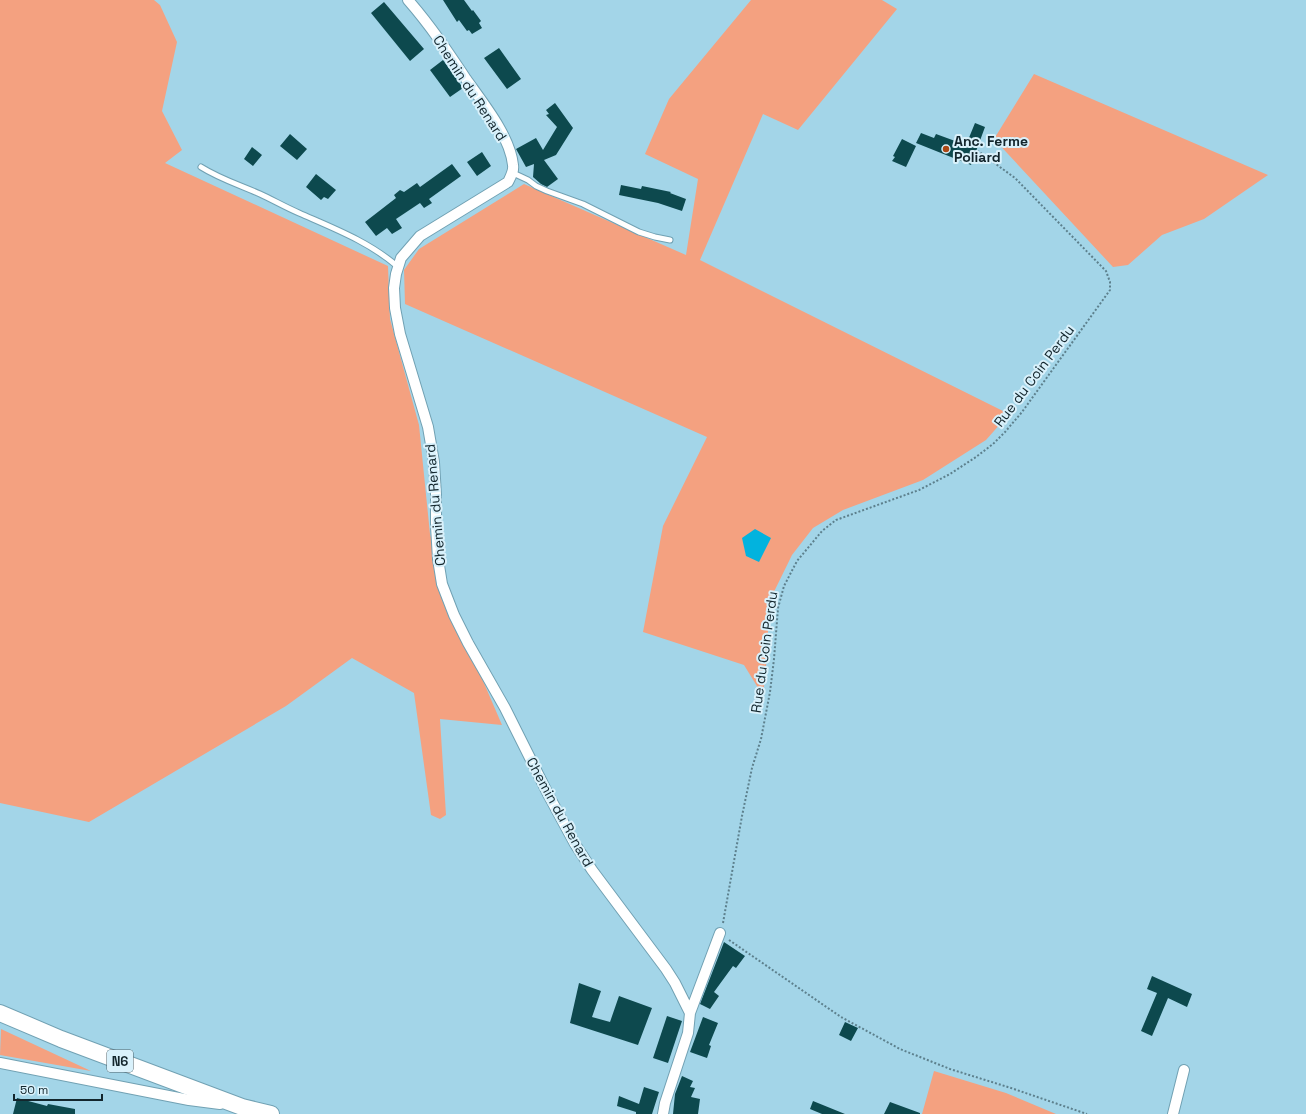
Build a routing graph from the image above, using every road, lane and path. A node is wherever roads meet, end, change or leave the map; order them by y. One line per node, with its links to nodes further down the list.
1 (408, 0): 4 (street, Chemin du Renard)
2 (978, 151): 7 (path, Rue du Coin Perdu)
3 (201, 167): 6 (lane)
4 (512, 173): 5 (lane); 6 (street, Chemin du Renard)
5 (670, 240)
6 (398, 267): 9 (street, Chemin du Renard)
7 (720, 933): 9 (street); 15 (path)
8 (0, 1013): 12 (main road, N6)
9 (690, 1013): 14 (street)
10 (0, 1063): 12 (street)
11 (1184, 1070): 16 (street)
12 (242, 1107): 13 (main road, N6)
13 (271, 1114)
14 (663, 1114)
15 (1087, 1114)
16 (1173, 1114)

